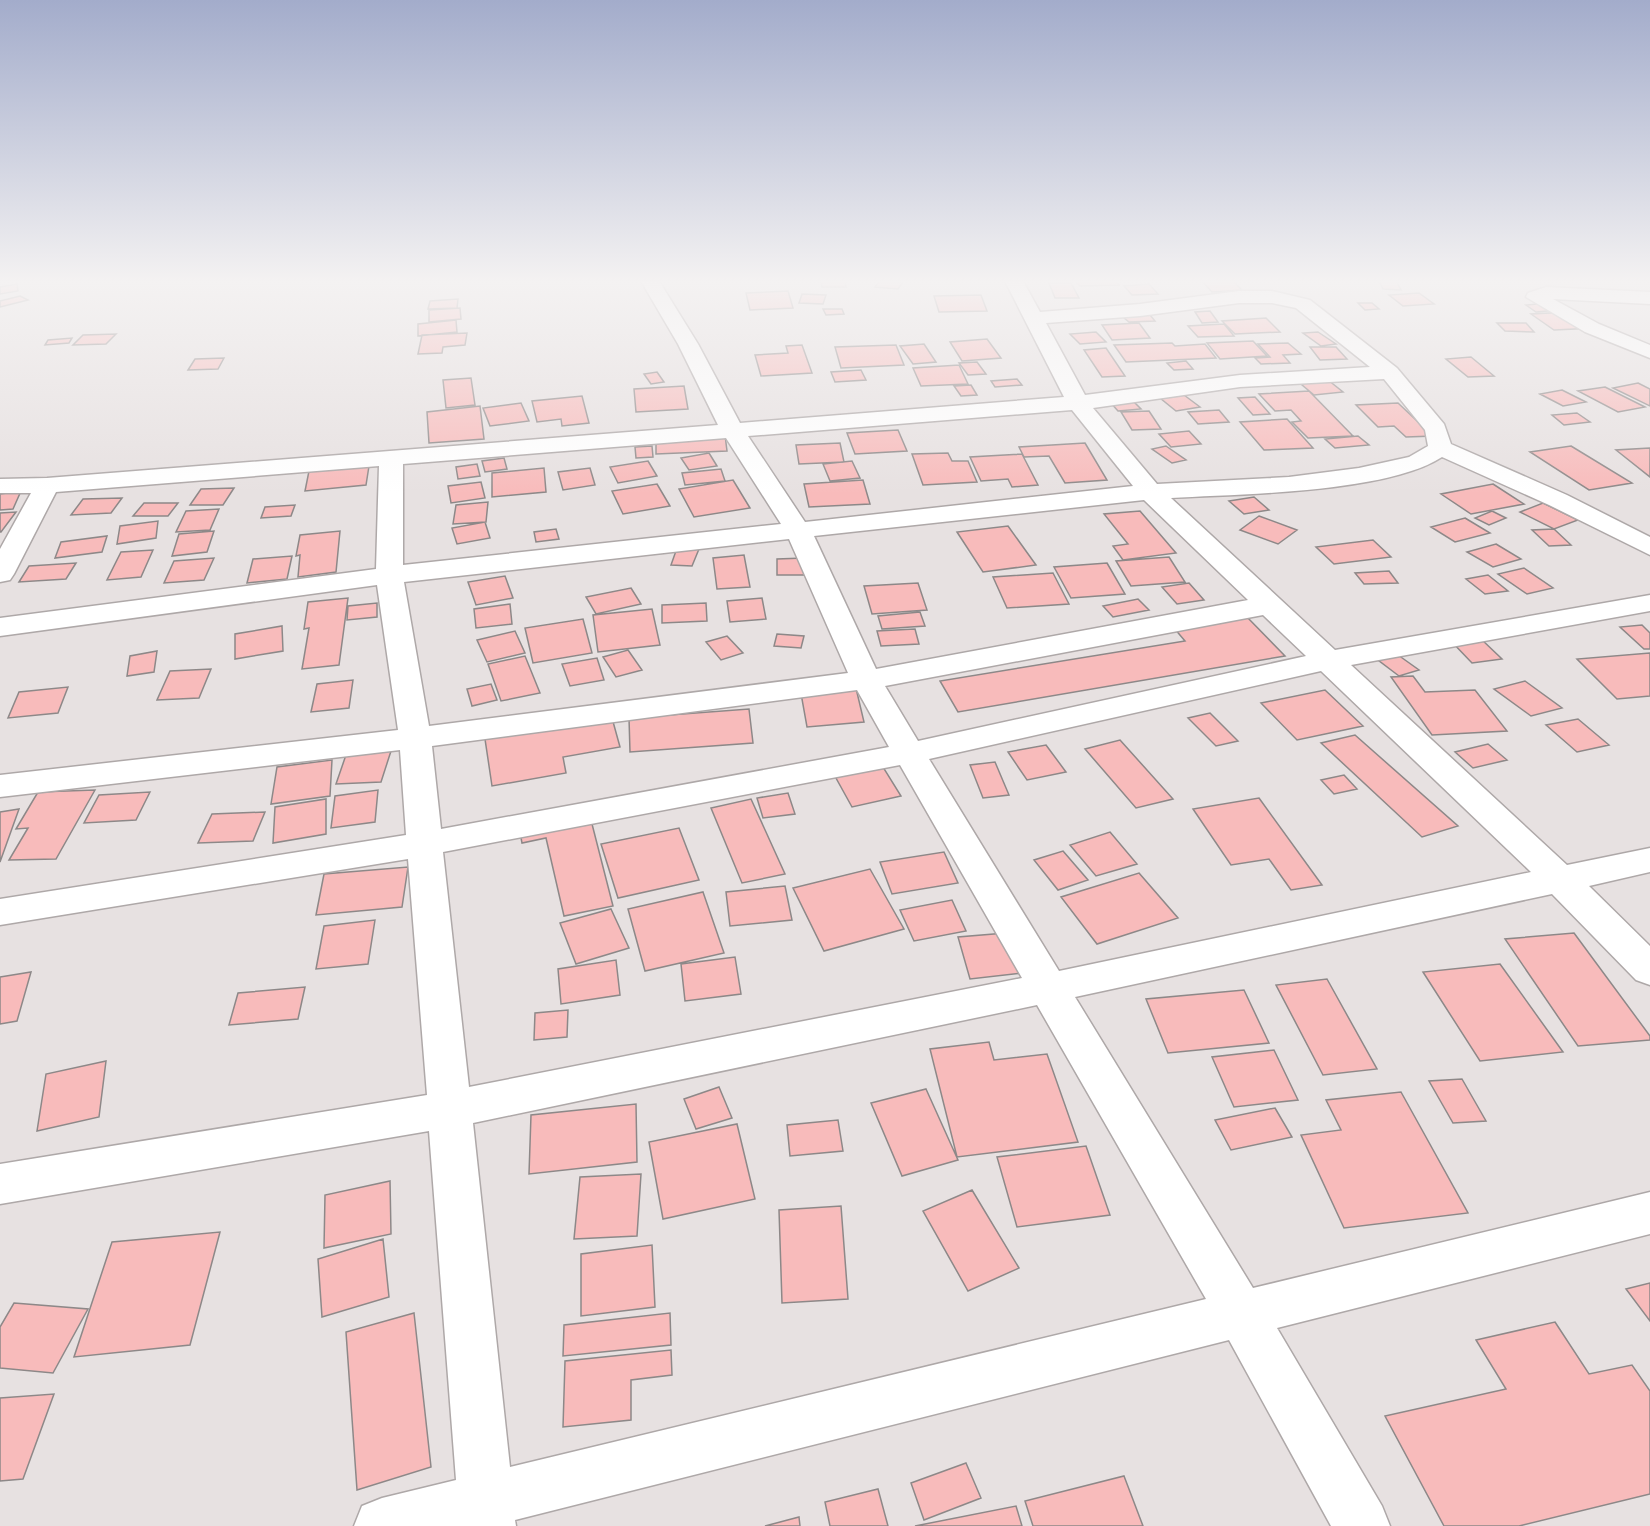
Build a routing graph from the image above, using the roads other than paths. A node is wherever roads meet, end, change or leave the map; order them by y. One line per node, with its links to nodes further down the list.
1 (692, 352): 6 (street)
2 (1052, 352): 5 (street)
3 (1365, 352): 4 (street)
4 (1390, 372): 5 (street); 7 (street)
5 (1078, 403): 6 (street); 11 (street)
6 (732, 429): 8 (street); 12 (street)
7 (1440, 448): 11 (street); 13 (street)
8 (391, 457): 9 (street); 15 (street)
9 (47, 485): 10 (street); 14 (street)
10 (0, 486)
11 (1149, 492): 12 (street); 17 (street)
12 (798, 530): 15 (street); 20 (street)
13 (1650, 547)
14 (0, 574)
15 (389, 575): 18 (street); 21 (street)
16 (1650, 603): 19 (street)
17 (1270, 606): 19 (street); 20 (street)
18 (0, 627)
19 (1328, 660): 22 (street); 26 (street)
20 (866, 680): 21 (street); 22 (street)
21 (415, 738): 23 (street); 24 (street)
22 (910, 753): 24 (street); 29 (street)
23 (0, 786)
24 (425, 844): 27 (street); 30 (street)
25 (1650, 860): 26 (street)
26 (1560, 879): 28 (street); 29 (street)
27 (0, 912)
28 (1650, 970)
29 (1048, 988): 30 (street); 33 (street)
30 (451, 1109): 31 (street); 34 (street)
31 (0, 1184)
32 (1650, 1213): 33 (street)
33 (1241, 1314): 34 (street); 36 (street)
34 (488, 1513): 35 (street)
35 (382, 1526)
36 (1362, 1526)

